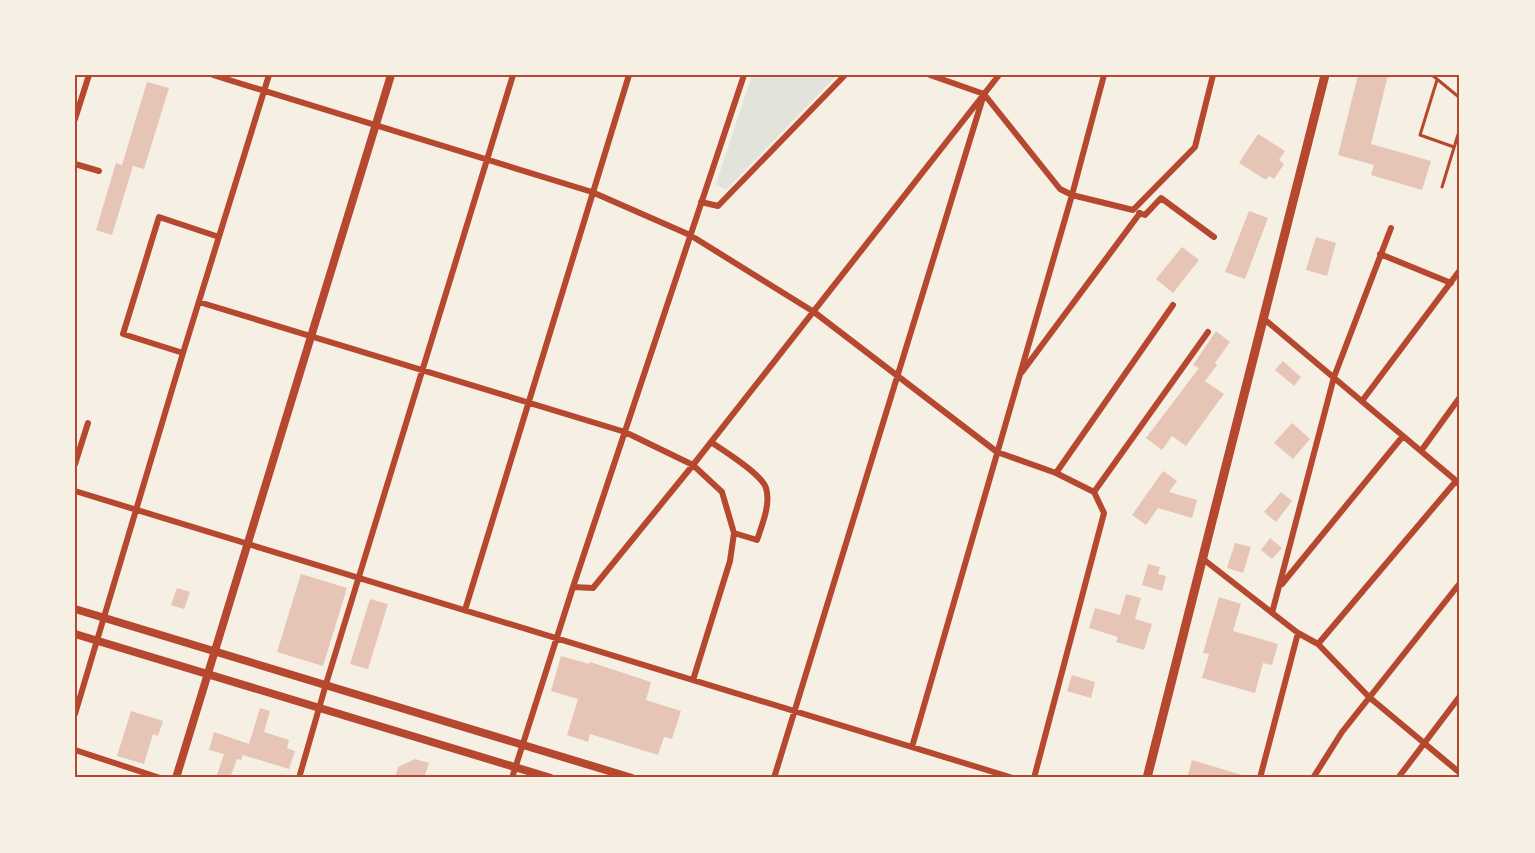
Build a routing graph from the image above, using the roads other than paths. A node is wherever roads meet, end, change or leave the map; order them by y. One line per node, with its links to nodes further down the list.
1 (88, 75): 19 (street)
2 (213, 75): 16 (street)
3 (269, 75): 16 (street)
4 (391, 75): 20 (street)
5 (513, 75): 23 (street)
6 (629, 75): 27 (street)
7 (744, 75): 29 (street)
8 (845, 75): 29 (street)
9 (930, 75): 17 (street)
10 (999, 75): 17 (street)
11 (1104, 75): 28 (street)
12 (1213, 75): 30 (street)
13 (1325, 75): 42 (main road)
14 (1432, 75): 15 (lane)
15 (1437, 80): 18 (lane); 22 (lane)
16 (264, 90): 20 (street); 34 (street)
17 (984, 94): 28 (street); 41 (street); 47 (street)
18 (1460, 98)
19 (75, 119)
20 (376, 125): 23 (street); 44 (street)
21 (1460, 128): 22 (lane)
22 (1454, 147): 26 (lane)
23 (486, 159): 27 (street); 46 (street)
24 (75, 164): 25 (street)
25 (99, 171)
26 (1443, 187)
27 (592, 192): 33 (street); 52 (street)
28 (1072, 195): 30 (street); 48 (street)
29 (701, 202): 33 (street)
30 (1133, 210): 31 (street)
31 (1140, 213): 35 (street); 48 (street)
32 (1391, 228): 36 (street)
33 (690, 235): 41 (street); 54 (street)
34 (219, 237): 39 (street); 45 (street)
35 (1214, 237)
36 (1380, 254): 38 (street); 49 (street)
37 (1460, 270): 38 (street)
38 (1451, 283): 51 (street)
39 (199, 302): 44 (street); 45 (street)
40 (1173, 305): 61 (street)
41 (814, 312): 47 (street); 56 (street)
42 (1263, 318): 49 (street); 68 (main road)
43 (1208, 332): 64 (street)
44 (311, 337): 46 (street); 67 (street)
45 (183, 354): 65 (street)
46 (422, 371): 52 (street); 69 (street)
47 (897, 377): 58 (street); 89 (street)
48 (1018, 377): 58 (street)
49 (1334, 377): 51 (street); 71 (street)
50 (1460, 397): 57 (street)
51 (1362, 401): 55 (street)
52 (529, 402): 54 (street); 74 (street)
53 (88, 423): 59 (street)
54 (625, 432): 60 (street); 72 (street)
55 (1403, 436): 57 (street); 71 (street)
56 (711, 442): 60 (street); 66 (street)
57 (1421, 451): 62 (street)
58 (997, 452): 61 (street); 93 (street)
59 (75, 465)
60 (693, 465): 66 (street); 72 (street)
61 (1056, 473): 64 (street)
62 (1458, 482): 81 (street)
63 (75, 491): 65 (street)
64 (1094, 492): 105 (street)
65 (136, 510): 67 (street); 76 (street)
66 (734, 533): 84 (street)
67 (248, 544): 69 (street); 82 (street)
68 (1203, 559): 75 (street); 106 (main road)
69 (358, 578): 74 (street); 85 (street)
70 (1460, 583): 87 (street)
71 (1280, 586): 75 (street)
72 (573, 587): 79 (street)
73 (75, 609): 76 (street)
74 (465, 610): 79 (street)
75 (1272, 613): 77 (street)
76 (103, 618): 80 (street); 82 (street)
77 (1298, 633): 81 (street); 107 (street)
78 (75, 634): 80 (street)
79 (557, 639): 84 (street); 92 (street)
80 (96, 640): 83 (street); 90 (street)
81 (1318, 644): 87 (street)
82 (215, 652): 83 (street); 85 (street)
83 (208, 674): 88 (street); 98 (street)
84 (693, 680): 89 (street)
85 (326, 684): 88 (street); 92 (street)
86 (1460, 696): 91 (street)
87 (1370, 697): 91 (street); 108 (street)
88 (319, 708): 95 (street); 99 (street)
89 (794, 711): 93 (street); 103 (street)
90 (75, 714)
91 (1424, 742): 96 (street); 109 (street)
92 (522, 745): 95 (street); 102 (street)
93 (912, 747): 104 (street)
94 (75, 750): 97 (street)
95 (516, 767): 100 (street); 101 (street)
96 (1460, 773)
97 (160, 778)
98 (176, 778)
99 (299, 778)
100 (512, 778)
101 (551, 778)
102 (632, 778)
103 (774, 778)
104 (1013, 778)
105 (1034, 778)
106 (1147, 778)
107 (1260, 778)
108 (1313, 778)
109 (1398, 778)

